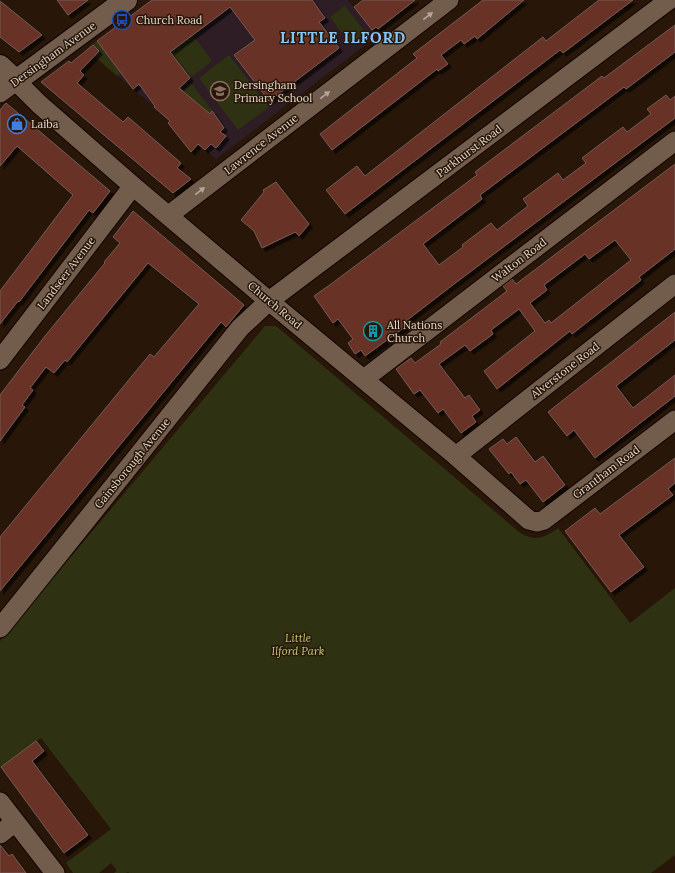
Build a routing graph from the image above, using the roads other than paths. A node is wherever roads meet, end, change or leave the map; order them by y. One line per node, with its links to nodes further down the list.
1 (126, 0): 5 (main road, Dersingham Avenue)
2 (449, 0): 8 (street, Lawrence Avenue, one-way to 2)
3 (669, 0): 10 (street, Parkhurst Road)
4 (0, 66): 5 (main road, Church Road)
5 (8, 87): 7 (street, Church Road)
6 (674, 145): 12 (street, Walton Road)
7 (133, 186): 8 (street, Church Road); 11 (street, Landseer Avenue)
8 (169, 215): 10 (street, Church Road)
9 (675, 284): 14 (street, Alverstone Road)
10 (269, 301): 12 (street, Church Road); 16 (street, Gainsborough Avenue)
11 (0, 360)
12 (364, 379): 14 (street, Church Road)
13 (675, 420): 15 (street, Grantham Road)
14 (456, 456): 15 (street, Church Road)
15 (537, 522)
16 (0, 628)
17 (0, 802): 18 (street)
18 (16, 822): 19 (street); 20 (street)
19 (0, 834)
20 (54, 873)

